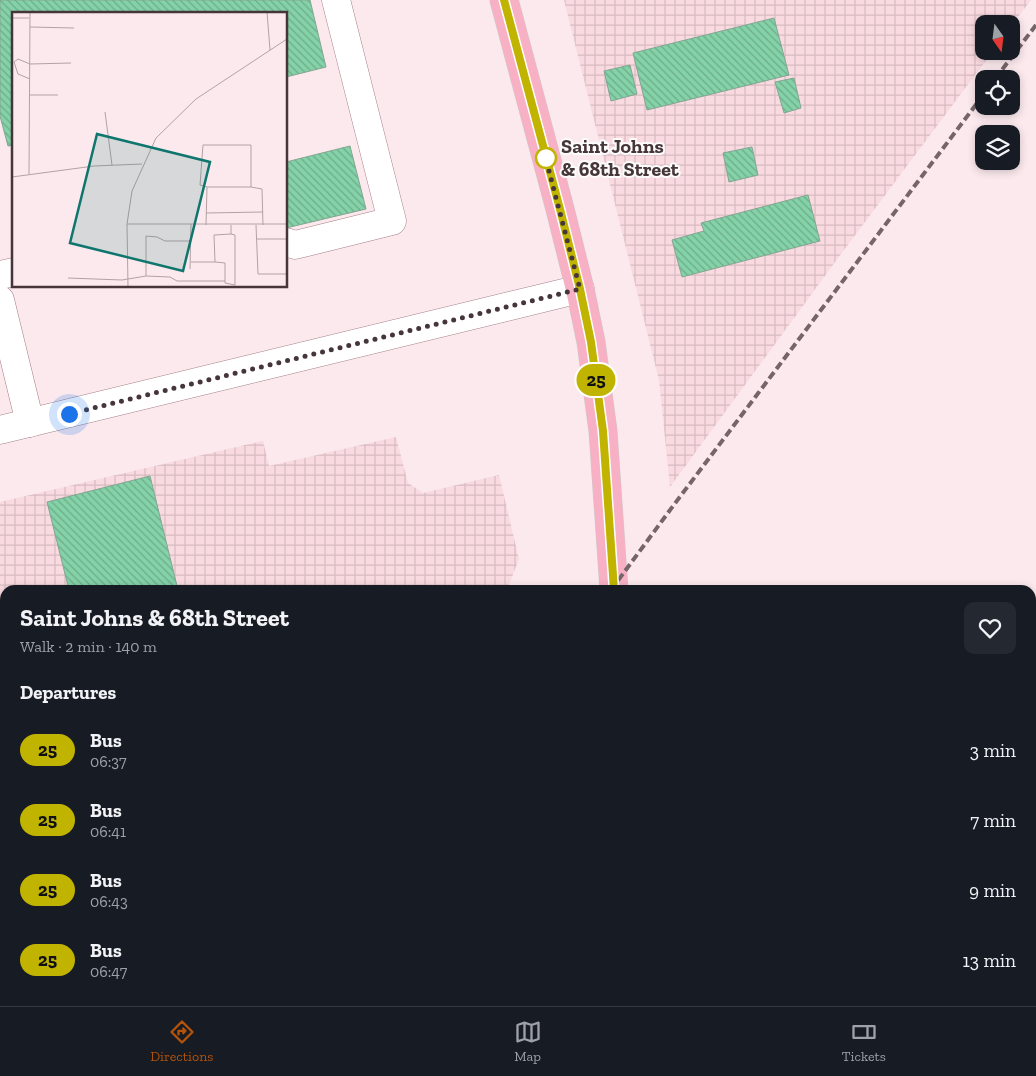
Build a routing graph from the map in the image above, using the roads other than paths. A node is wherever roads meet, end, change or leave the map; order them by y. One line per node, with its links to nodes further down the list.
1 (336, 0): 3 (street)
2 (504, 0): 4 (main road)
3 (288, 243)
4 (580, 289): 6 (street); 8 (main road)
5 (0, 300): 6 (street)
6 (30, 424): 7 (street)
7 (0, 430)
8 (614, 585)

